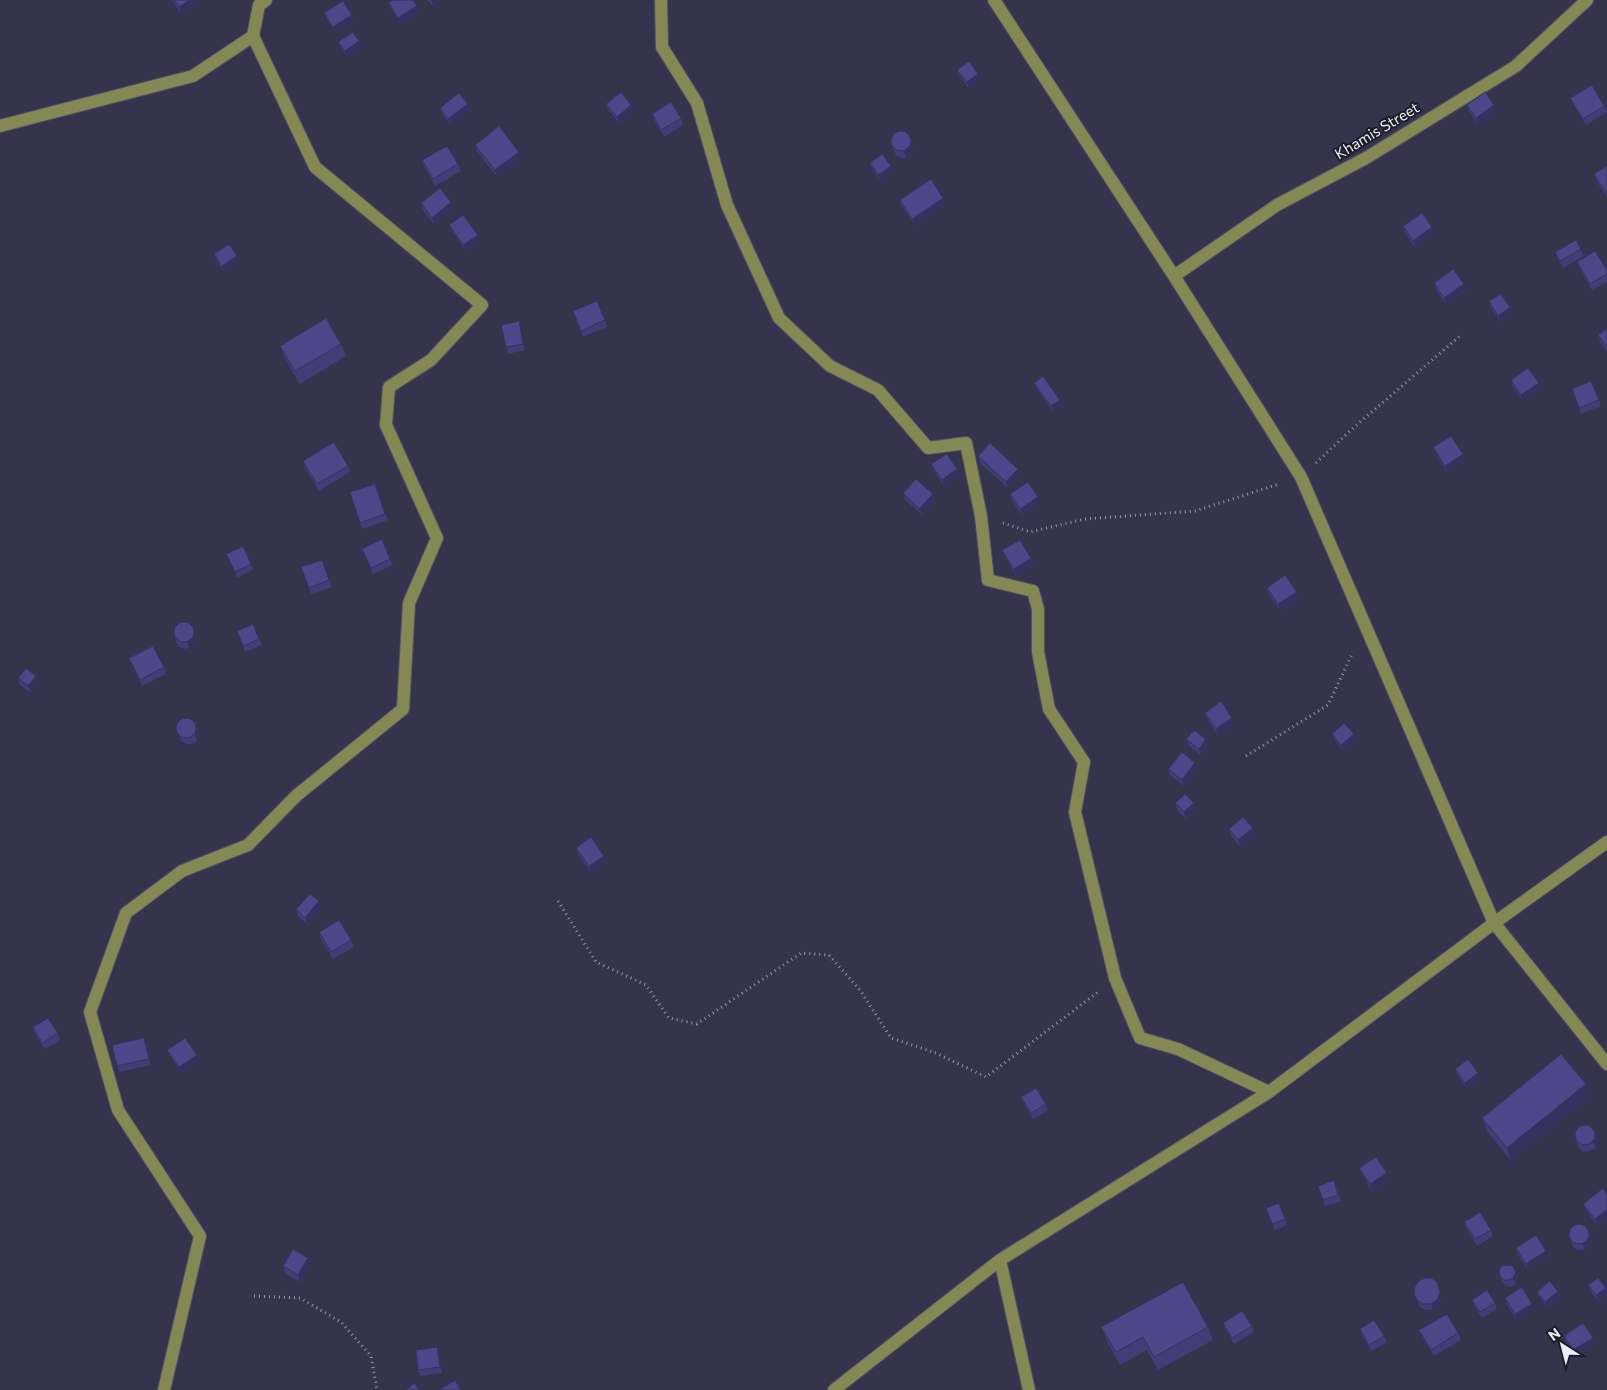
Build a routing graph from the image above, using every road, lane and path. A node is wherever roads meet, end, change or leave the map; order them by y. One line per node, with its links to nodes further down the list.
1 (266, 0): 5 (street)
2 (661, 0): 10 (street)
3 (994, 0): 7 (street)
4 (1587, 0): 7 (street, Khamis Street)
5 (253, 36): 6 (street); 21 (street)
6 (0, 126)
7 (1174, 276): 9 (street)
8 (1460, 336): 9 (path)
9 (1301, 477): 10 (path); 11 (street)
10 (981, 516): 16 (street)
11 (1365, 627): 12 (path); 15 (street)
12 (1246, 756)
13 (1607, 842): 15 (street)
14 (558, 901): 16 (path)
15 (1494, 923): 17 (street); 18 (street)
16 (1115, 978): 18 (street)
17 (1607, 1064)
18 (1269, 1092): 19 (street)
19 (1000, 1260): 23 (street); 24 (street)
20 (254, 1296): 22 (path)
21 (164, 1390)
22 (377, 1390)
23 (834, 1390)
24 (1029, 1390)

